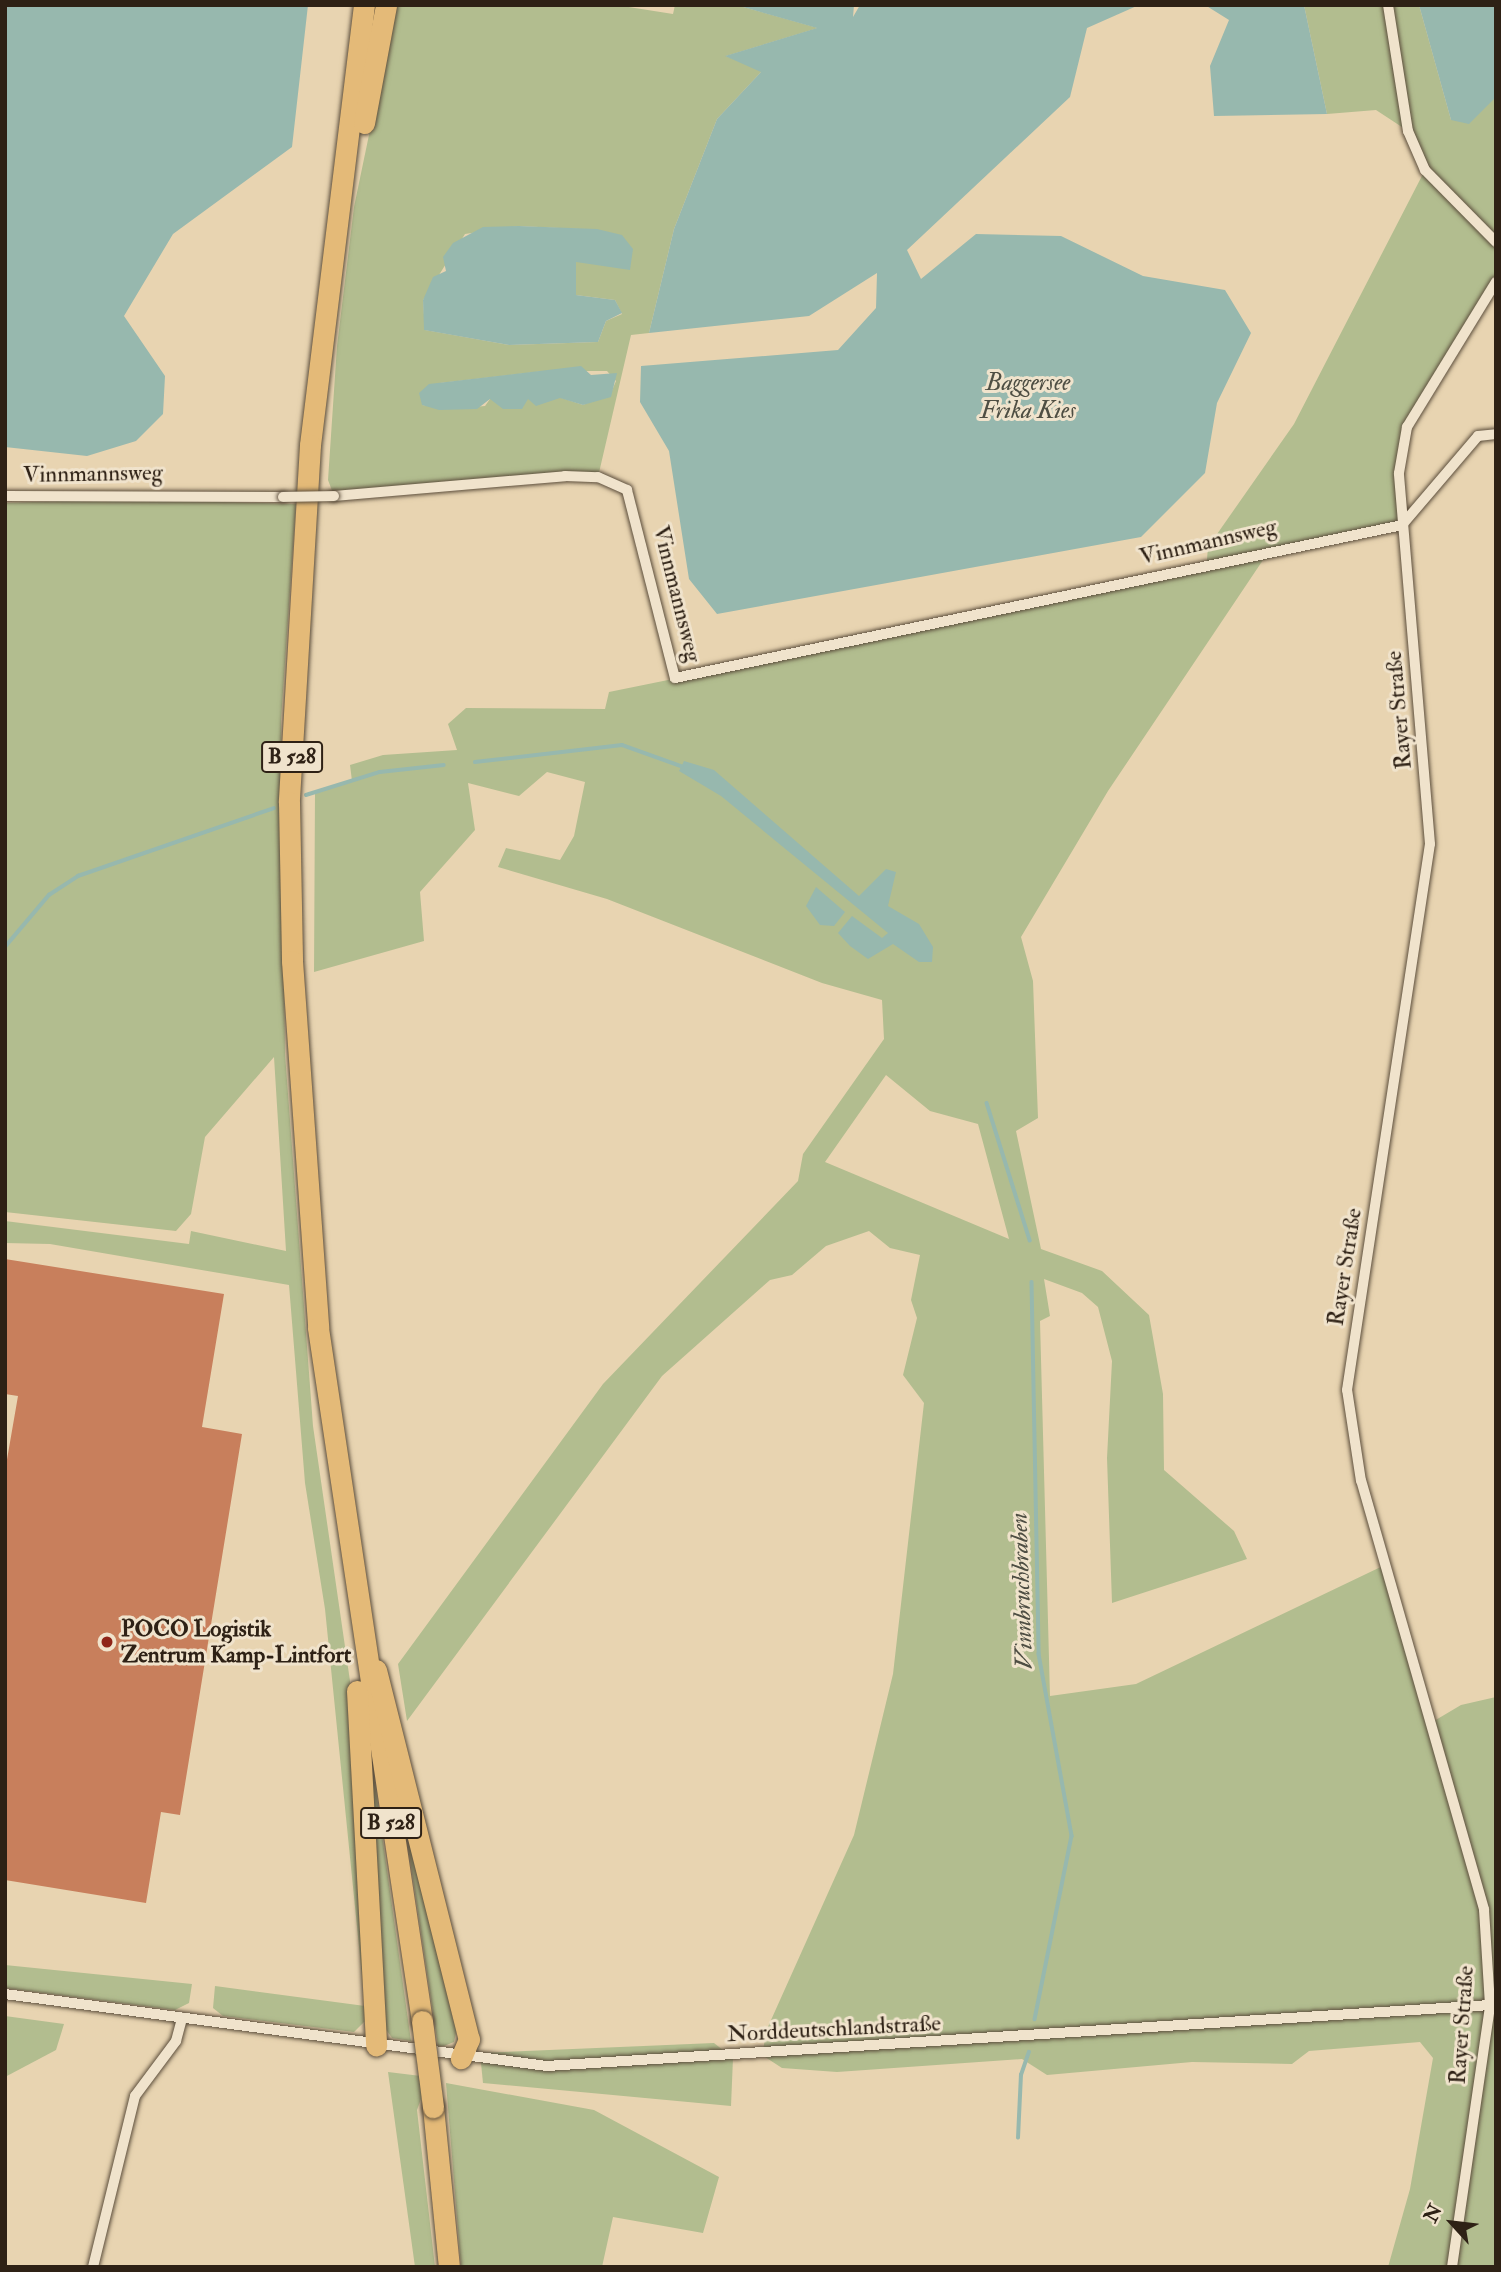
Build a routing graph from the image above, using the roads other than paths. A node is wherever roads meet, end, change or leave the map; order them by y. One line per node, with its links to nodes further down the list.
1 (365, 5): 4 (highway)
2 (386, 5): 4 (highway)
3 (1388, 5): 5 (street)
4 (345, 189): 10 (highway, B 528)
5 (1496, 242)
6 (1496, 282): 9 (street, Rayer Straße)
7 (1496, 434): 9 (street)
8 (5, 496): 9 (street, Vinnmannsweg, bridge)
9 (1402, 525): 12 (street, Rayer Straße)
10 (358, 1626): 14 (highway); 15 (highway); 17 (highway, B 528, bridge)
11 (5, 1994): 13 (street, Norddeutschlandstraße)
12 (1490, 2005): 15 (street, Norddeutschlandstraße); 18 (street, Rayer Straße)
13 (182, 2018): 14 (street, Norddeutschlandstraße); 16 (street)
14 (376, 2045): 15 (street, Norddeutschlandstraße)
15 (461, 2058)
16 (93, 2267)
17 (449, 2267)
18 (1452, 2267)

